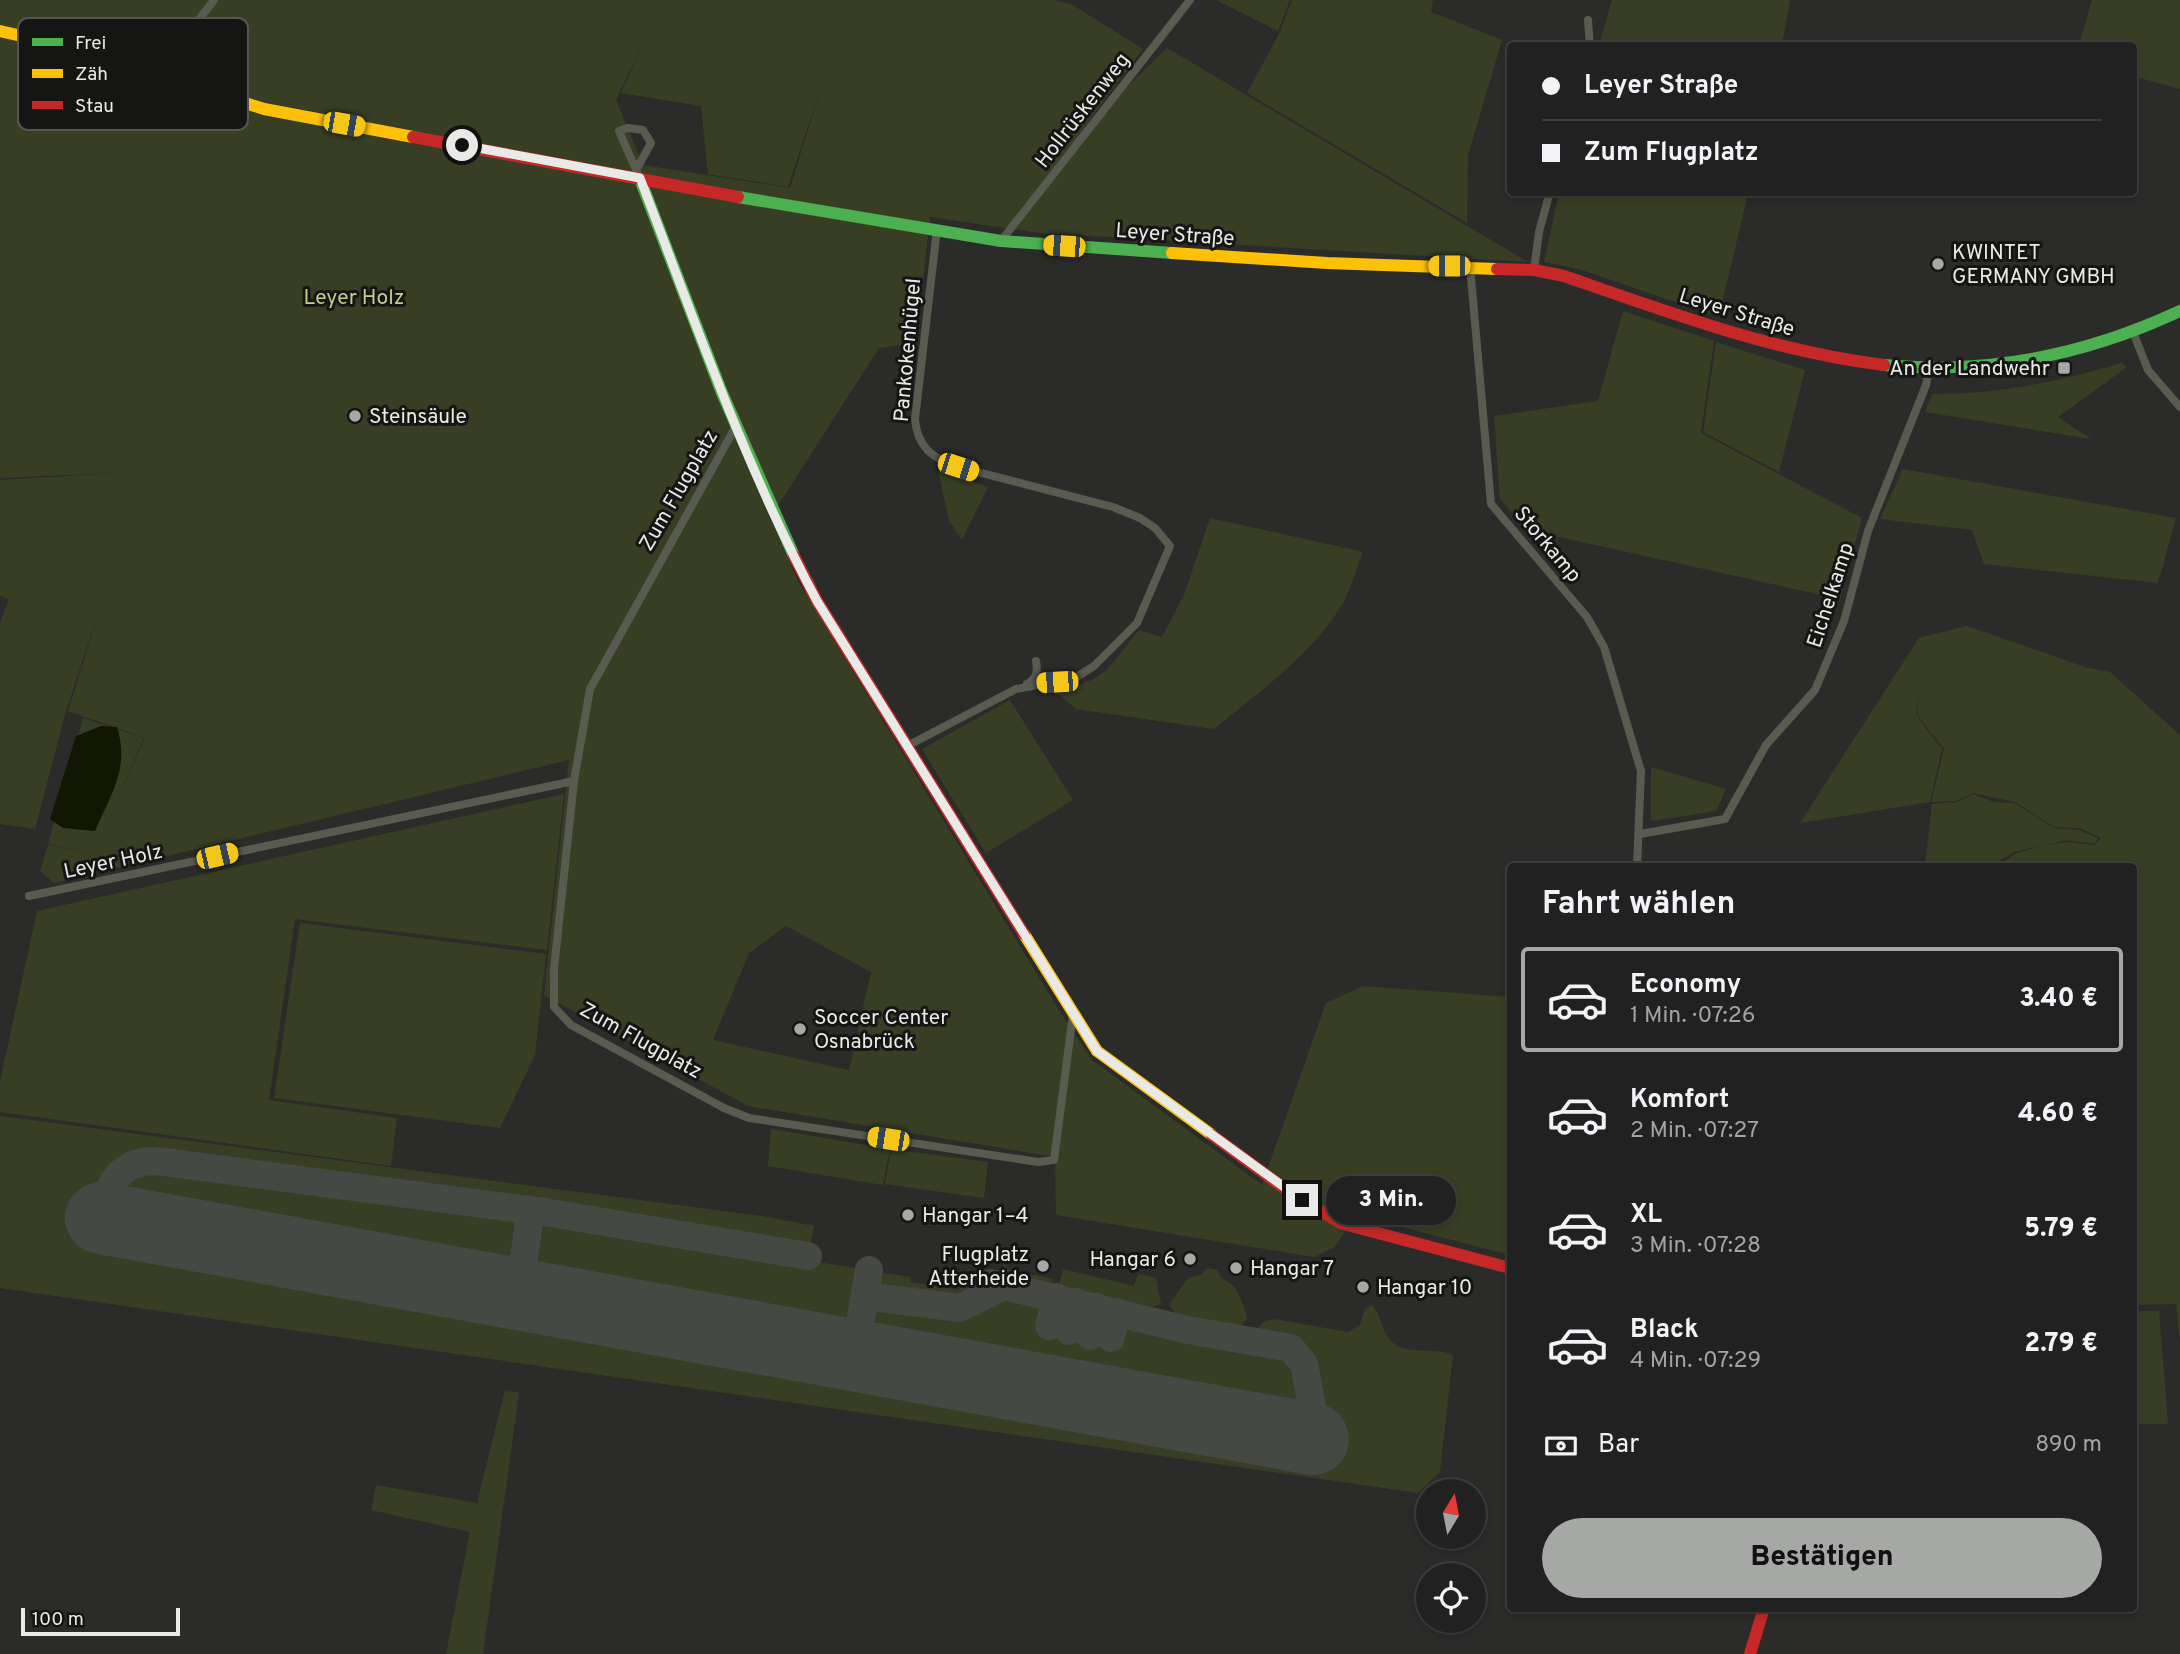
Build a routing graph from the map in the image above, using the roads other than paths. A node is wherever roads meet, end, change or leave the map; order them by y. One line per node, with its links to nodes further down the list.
1 (214, 0): 3 (street)
2 (1190, 0): 12 (street, Hollrüskenweg)
3 (200, 18)
4 (1588, 20): 7 (street)
5 (0, 31): 6 (street, Leyer Straße)
6 (18, 35)
7 (1590, 42)
8 (248, 106): 9 (street, Leyer Straße)
9 (638, 174): 9 (street); 11 (street, Leyer Straße); 19 (street, Zum Flugplatz)
10 (1549, 196): 14 (street)
11 (937, 229): 12 (street, Leyer Straße); 21 (street, Pankokenhügel)
12 (1000, 241): 13 (street, Leyer Straße)
13 (1470, 266): 14 (street, Leyer Straße); 24 (street, Storkamp)
14 (1534, 270): 17 (street, Leyer Straße)
15 (2180, 311): 16 (street, Leyer Straße)
16 (2133, 332): 17 (street, Leyer Straße); 18 (street)
17 (1928, 369): 24 (street, Eichelkamp)
18 (2180, 407)
19 (736, 426): 22 (street, Zum Flugplatz); 23 (street, Zum Flugplatz)
20 (1036, 661): 21 (street)
21 (1025, 686): 22 (street, Pankokenhügel)
22 (909, 745): 27 (street, Zum Flugplatz)
23 (575, 781): 26 (street, Leyer Holz); 27 (street, Zum Flugplatz)
24 (1640, 834): 25 (street)
25 (1637, 863)
26 (29, 896)
27 (1073, 1014): 28 (street, Zum Flugplatz)
28 (1507, 1267)
29 (1763, 1612): 30 (street)
30 (1750, 1654)

